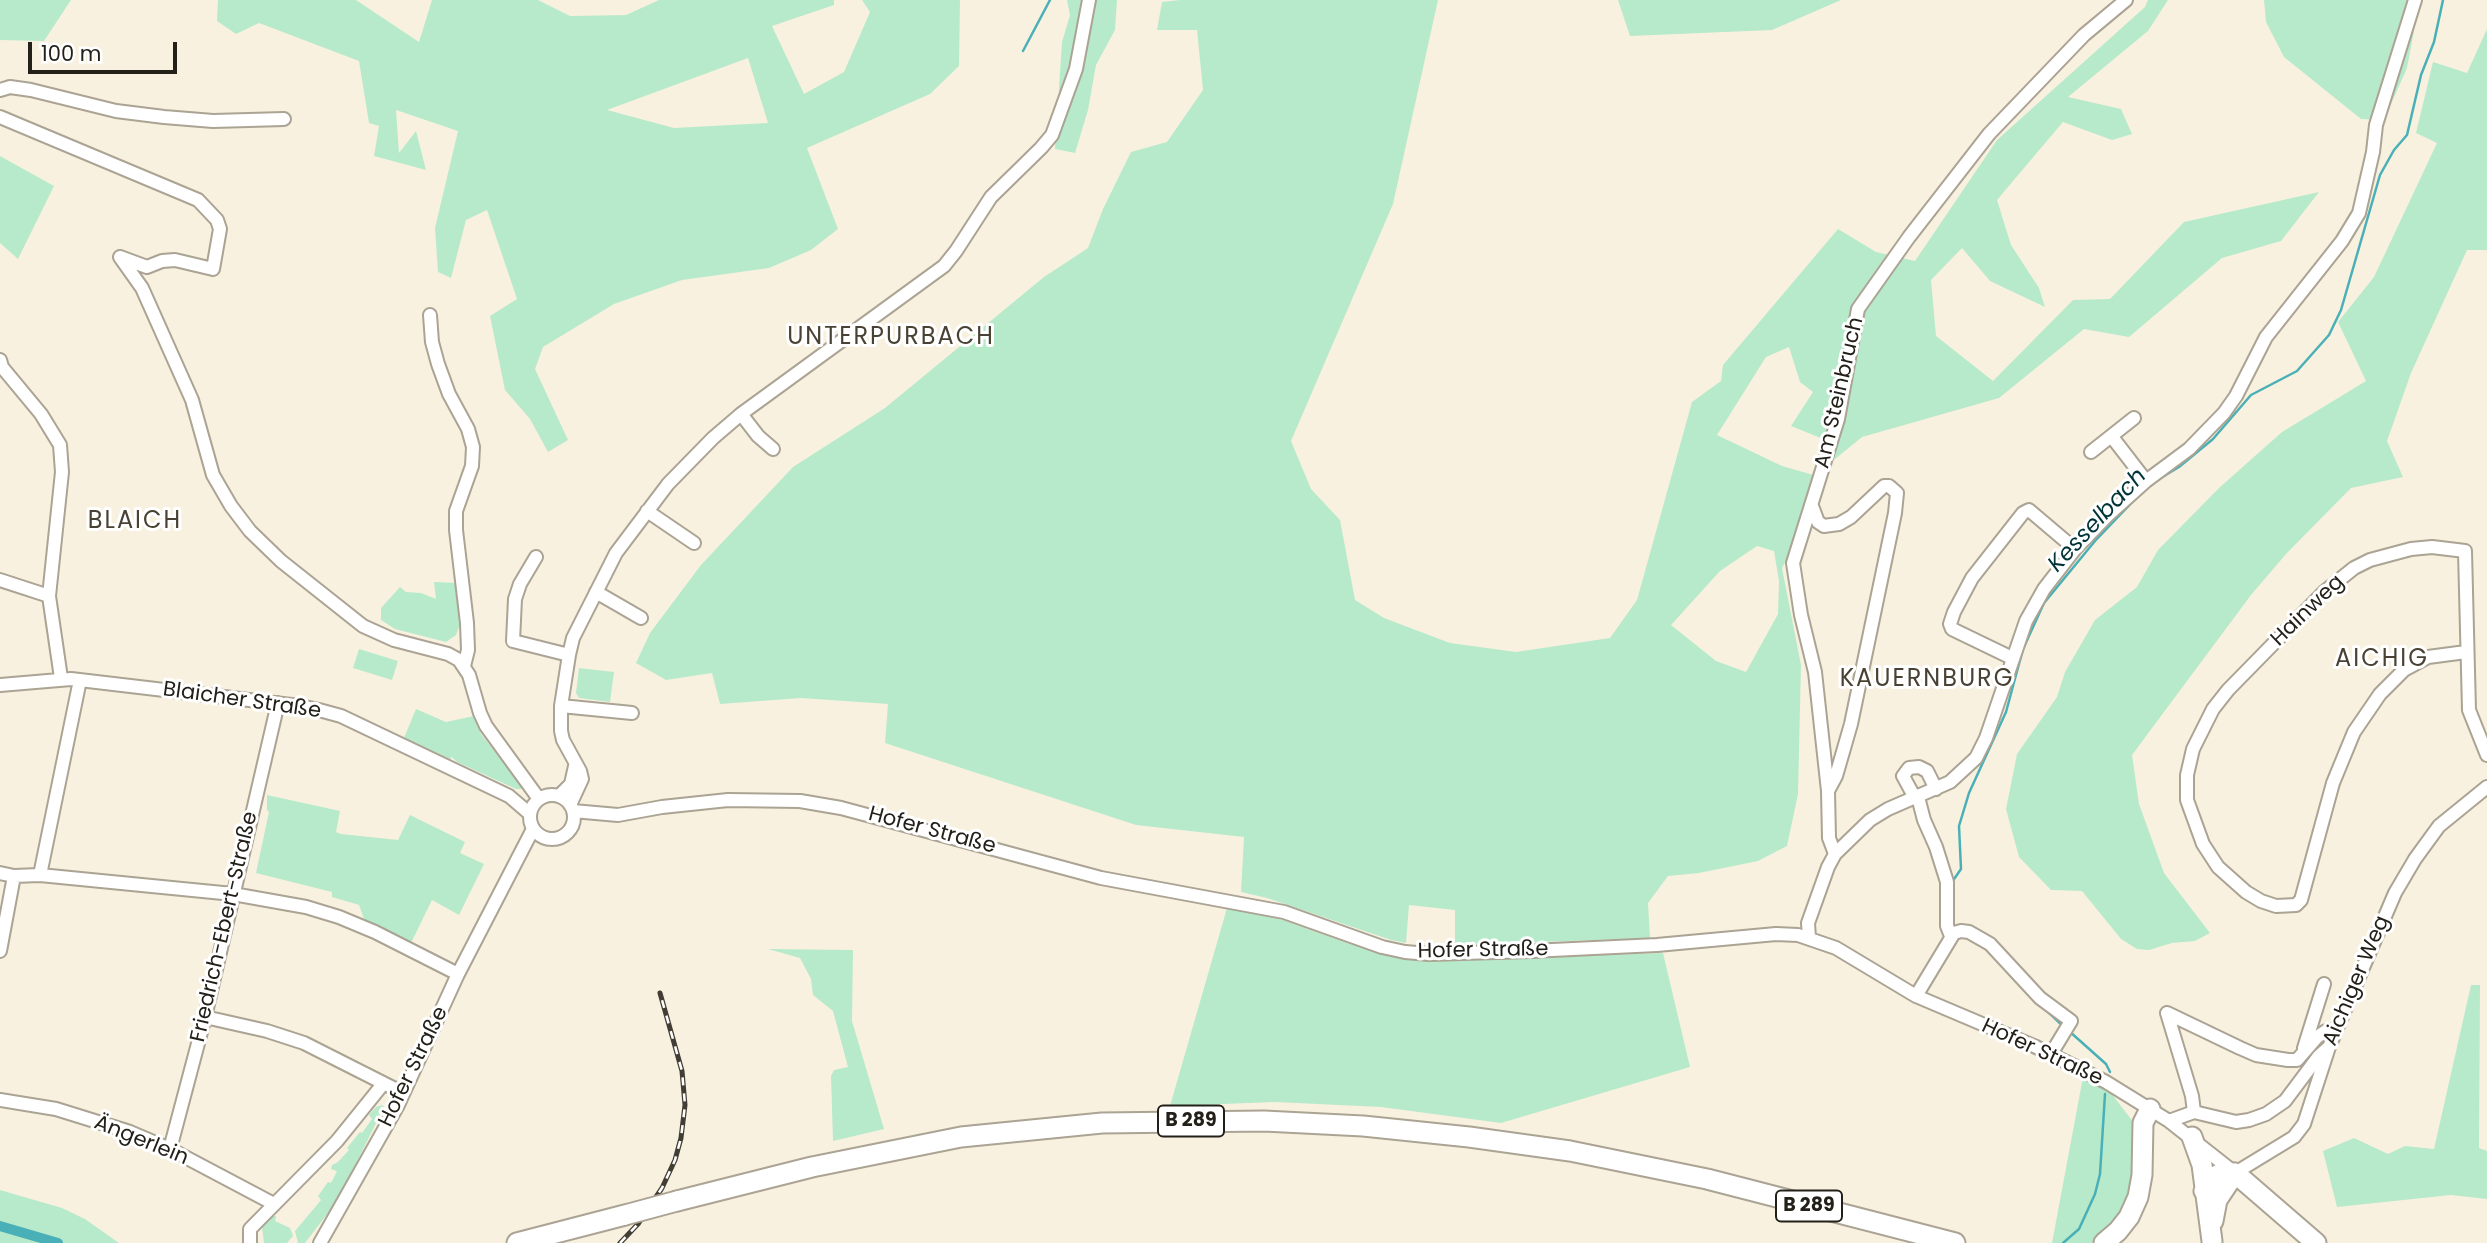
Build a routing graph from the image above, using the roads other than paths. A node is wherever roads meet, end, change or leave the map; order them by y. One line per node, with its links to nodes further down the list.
1 (1088, 0): 9 (street)
2 (2126, 0): 15 (street, Am Steinbruch)
3 (2416, 0): 14 (street)
4 (0, 90): 6 (street)
5 (0, 117): 27 (street)
6 (284, 119)
7 (429, 315): 27 (street)
8 (1, 365): 22 (street)
9 (741, 414): 12 (street); 16 (street)
10 (2134, 418): 11 (street)
11 (2112, 437): 13 (street); 14 (street)
12 (773, 449)
13 (2091, 452)
14 (2146, 481): 18 (street)
15 (1812, 506): 38 (street, Am Steinbruch); 38 (street)
16 (647, 511): 17 (street); 21 (street)
17 (694, 543)
18 (2075, 549): 26 (street); 26 (street)
19 (536, 557): 25 (street)
20 (0, 580): 22 (street)
21 (596, 592): 23 (street); 25 (street)
22 (49, 596): 28 (street)
23 (641, 618)
24 (2466, 652): 24 (street, Hainweg); 34 (street)
25 (569, 655): 32 (street)
26 (2012, 658): 37 (street)
27 (464, 666): 42 (street)
28 (61, 678): 29 (street, Blaicher Straße); 30 (street, Blaicher Straße)
29 (80, 680): 31 (street, Blaicher Straße); 52 (street)
30 (0, 685)
31 (278, 703): 39 (street, Blaicher Straße); 54 (street, Friedrich-Ebert-Straße)
32 (561, 706): 33 (street); 35 (street)
33 (632, 713)
34 (2487, 755)
35 (576, 762): 40 (street); 45 (street)
36 (2487, 788): 62 (street, Aichiger Weg)
37 (1936, 789): 41 (street); 41 (street)
38 (1828, 792): 49 (street)
39 (509, 796): 42 (street, Blaicher Straße); 44 (street, Blaicher Straße)
40 (559, 796): 42 (street); 45 (street)
41 (1917, 798): 43 (street); 46 (street)
42 (538, 801): 44 (street)
43 (1896, 806): 46 (street); 49 (street)
44 (530, 814): 47 (street)
45 (572, 814): 48 (street); 56 (street, Hofer Straße)
46 (1924, 820): 55 (street)
47 (533, 829): 48 (street); 50 (street, Hofer Straße)
48 (547, 839): 50 (street, Hofer Straße)
49 (1835, 854): 56 (street)
50 (521, 857): 58 (street, Hofer Straße)
51 (0, 873): 53 (street)
52 (40, 875): 53 (street); 54 (street)
53 (14, 876): 57 (street)
54 (233, 894): 58 (street); 61 (street, Friedrich-Ebert-Straße)
55 (1955, 933): 60 (street); 64 (street)
56 (1808, 938): 60 (street, Hofer Straße)
57 (0, 951)
58 (458, 974): 67 (street, Hofer Straße)
59 (2324, 985): 65 (street)
60 (1916, 996): 64 (street, Hofer Straße)
61 (205, 1017): 66 (street); 73 (street, Friedrich-Ebert-Straße)
62 (2336, 1029): 63 (street, Aichiger Weg); 65 (street)
63 (2329, 1047): 70 (street); 74 (street, Aichiger Weg)
64 (2051, 1054): 69 (street, Hofer Straße)
65 (2302, 1055): 70 (street)
66 (383, 1084): 67 (street); 76 (street, Hofer Straße)
67 (403, 1093): 78 (street, Hofer Straße)
68 (0, 1100): 73 (street, Ängerlein)
69 (2150, 1109): 71 (street, Hofer Straße); 84 (highway)
70 (2194, 1112): 71 (street)
71 (2169, 1121): 72 (street, Hofer Straße)
72 (2192, 1137): 74 (street, Hofer Straße); 75 (highway)
73 (170, 1149): 76 (street, Ängerlein)
74 (2235, 1173): 75 (highway); 79 (highway); 85 (highway)
75 (2204, 1191): 79 (highway)
76 (274, 1204): 80 (street, Hofer Straße)
77 (1911, 1232): 81 (highway, B 289, bridge); 82 (highway); 83 (highway, B 289)
78 (322, 1241)
79 (2212, 1242)
80 (250, 1243)
81 (517, 1243)
82 (1930, 1243)
83 (1955, 1243)
84 (2104, 1243)
85 (2316, 1243)

